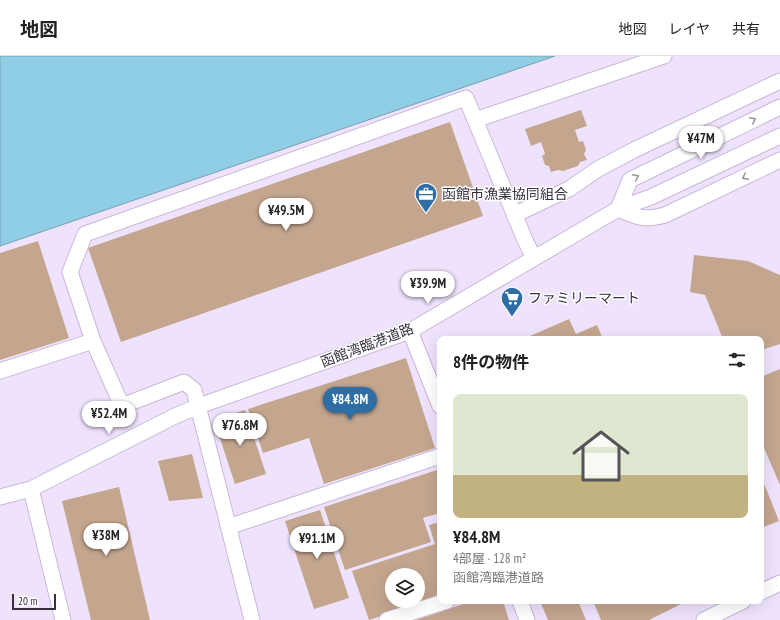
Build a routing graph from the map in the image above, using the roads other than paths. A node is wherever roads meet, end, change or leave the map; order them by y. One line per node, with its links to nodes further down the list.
1 (664, 56): 4 (street)
2 (780, 81): 8 (street)
3 (780, 107): 7 (street, one-way to 3)
4 (475, 120): 8 (street); 11 (street)
5 (780, 136): 7 (street, 函館湾臨港道路)
6 (780, 160): 7 (street, one-way to 7)
7 (618, 209): 9 (street, 函館湾臨港道路)
8 (514, 215): 9 (street)
9 (534, 258): 10 (street, 函館湾臨港道路)
10 (410, 331): 13 (street); 14 (street, 函館湾臨港道路)
11 (93, 341): 12 (street); 14 (street)
12 (0, 371)
13 (437, 398)
14 (199, 406): 16 (street, 函館湾臨港道路); 18 (street)
15 (437, 457): 18 (street)
16 (31, 489): 17 (street, 函館湾臨港道路); 24 (street)
17 (0, 497)
18 (228, 527): 25 (street)
19 (780, 583): 20 (street)
20 (764, 591)
21 (438, 604): 26 (street)
22 (521, 604): 27 (street)
23 (737, 604): 28 (street)
24 (64, 620)
25 (252, 620)
26 (387, 620)
27 (527, 620)
28 (704, 620)

